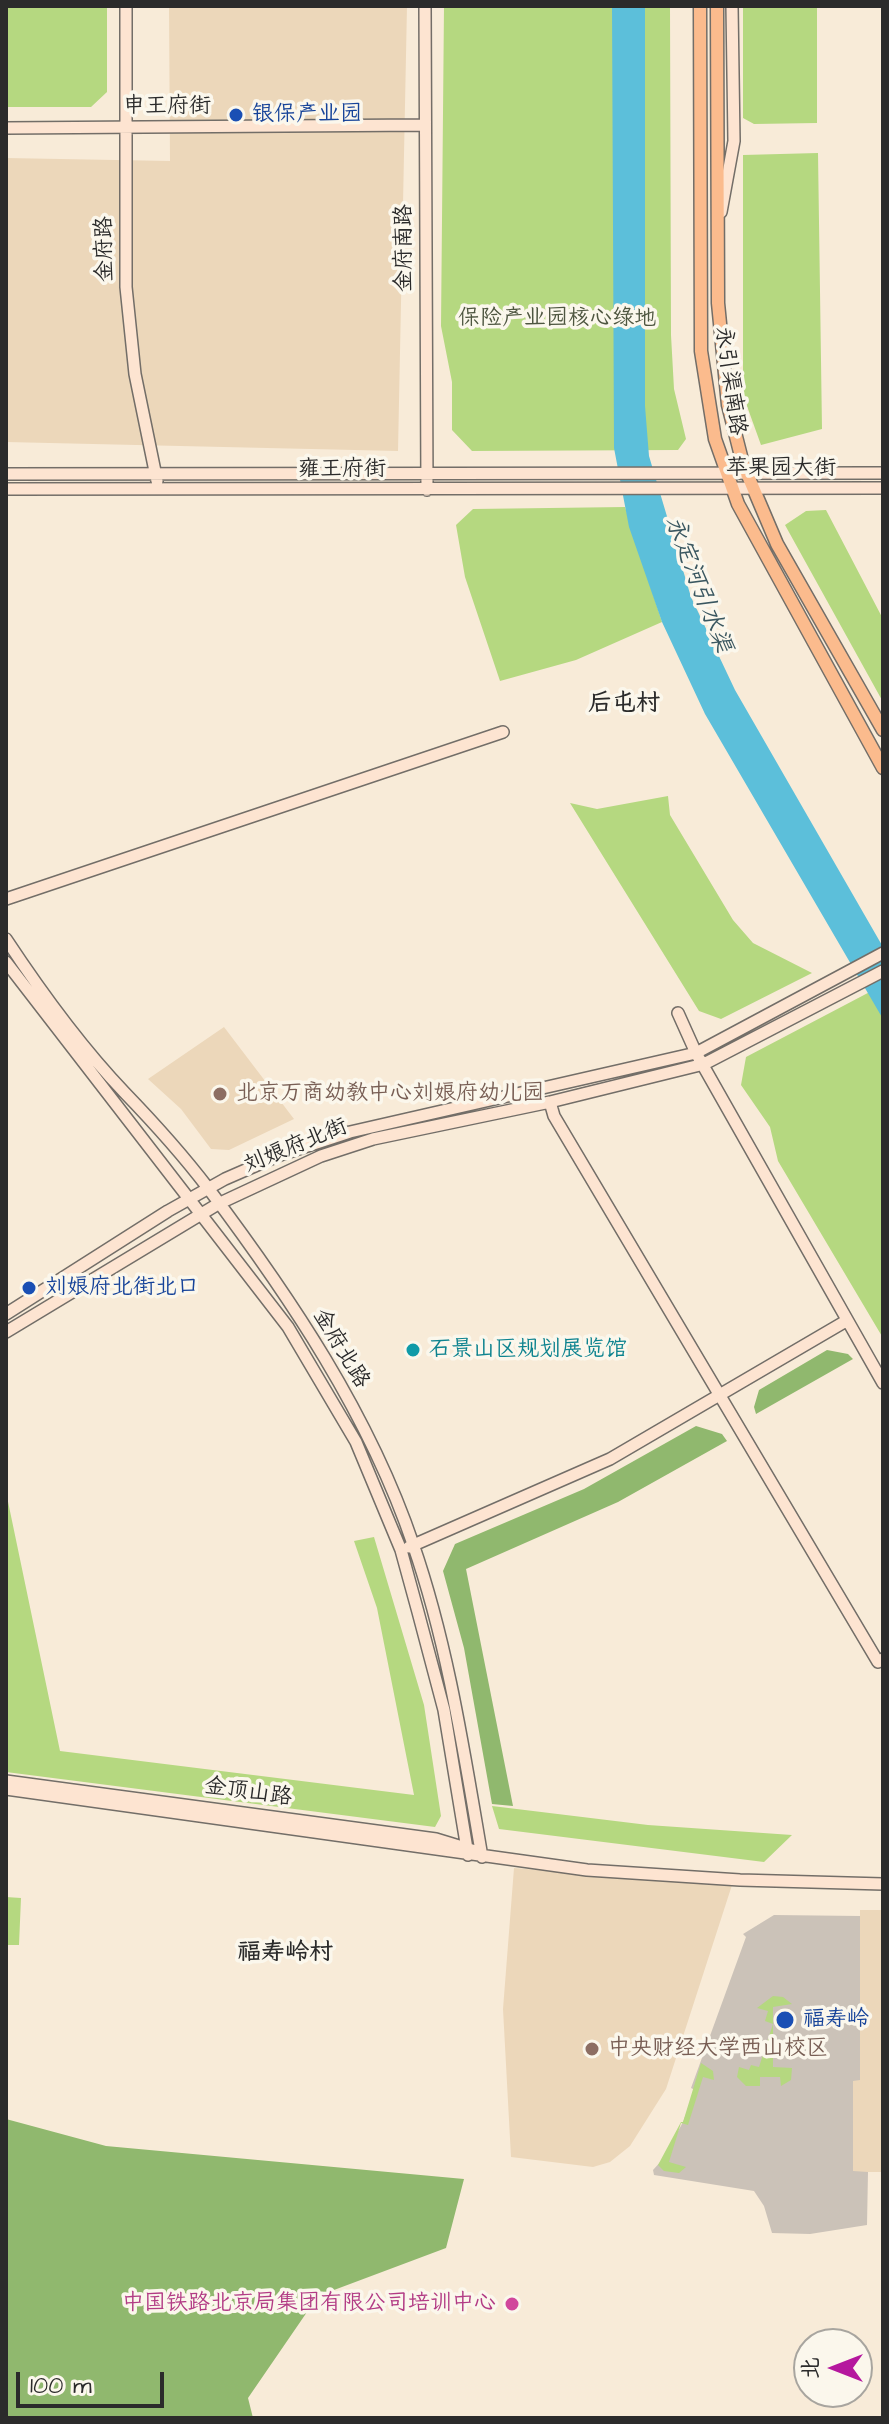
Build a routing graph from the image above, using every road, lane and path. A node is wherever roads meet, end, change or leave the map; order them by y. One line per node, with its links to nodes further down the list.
1 (126, 6): 7 (main road, 金府路)
2 (425, 6): 6 (main road, 金府南路)
3 (700, 6): 12 (main road, 永引渠南路)
4 (717, 6): 9 (main road, 永引渠南路)
5 (732, 6): 9 (main road)
6 (424, 125): 7 (main road, 申王府街); 10 (main road, 金府南路)
7 (126, 127): 8 (main road, 申王府街); 17 (main road, 金府路)
8 (6, 128)
9 (718, 229): 13 (main road, 永引渠南路)
10 (427, 473): 11 (main road, 雍王府街); 17 (main road, 雍王府街); 25 (main road, 金府南路)
11 (678, 473): 12 (main road, 苹果园大街); 22 (main road)
12 (726, 473): 13 (main road, 苹果园大街); 23 (main road, 永引渠南路)
13 (746, 473): 14 (main road, 苹果园大街); 18 (main road, 永引渠南路)
14 (790, 473): 15 (main road, 苹果园大街); 19 (main road)
15 (883, 473)
16 (6, 474): 17 (main road, 雍王府街)
17 (155, 475): 24 (main road, 金府路)
18 (752, 488): 19 (main road, 苹果园大街); 23 (main road, 苹果园大街); 26 (main road, 永引渠南路)
19 (791, 488): 20 (main road, 苹果园大街)
20 (883, 488)
21 (6, 489): 24 (main road, 雍王府街)
22 (680, 489): 23 (main road, 苹果园大街); 25 (main road, 雍王府街)
23 (731, 489): 28 (main road, 永引渠南路)
24 (159, 490): 25 (main road, 雍王府街)
25 (427, 490)
26 (883, 730)
27 (503, 732): 29 (main road)
28 (883, 768)
29 (6, 899)
30 (6, 939): 38 (main road, 金府北路)
31 (883, 953): 35 (main road, 刘娘府北街)
32 (6, 962): 39 (main road, 金府北路)
33 (883, 971): 36 (main road, 刘娘府北街)
34 (678, 1013): 35 (main road)
35 (696, 1053): 36 (main road); 38 (main road, 刘娘府北街)
36 (704, 1064): 37 (main road, 刘娘府北街); 43 (main road)
37 (550, 1102): 40 (main road, 刘娘府北街); 46 (main road)
38 (208, 1188): 39 (main road, 刘娘府北街); 40 (main road, 金府北路)
39 (191, 1198): 41 (main road, 金府北路); 42 (main road, 刘娘府北街)
40 (218, 1204): 41 (main road, 刘娘府北街); 47 (main road, 金府北路)
41 (202, 1213): 44 (main road, 刘娘府北街); 48 (main road, 金府北路)
42 (6, 1314)
43 (846, 1321): 45 (main road); 46 (main road)
44 (6, 1332)
45 (883, 1383)
46 (722, 1394): 47 (main road); 49 (main road)
47 (414, 1545): 48 (main road); 53 (main road, 金府北路)
48 (401, 1550): 52 (main road, 金府北路)
49 (883, 1659)
50 (6, 1781): 52 (main road, 金顶山路)
51 (6, 1789): 52 (main road, 金顶山路)
52 (467, 1851): 53 (main road, 金顶山路)
53 (482, 1857): 54 (main road, 金顶山路)
54 (883, 1884)

